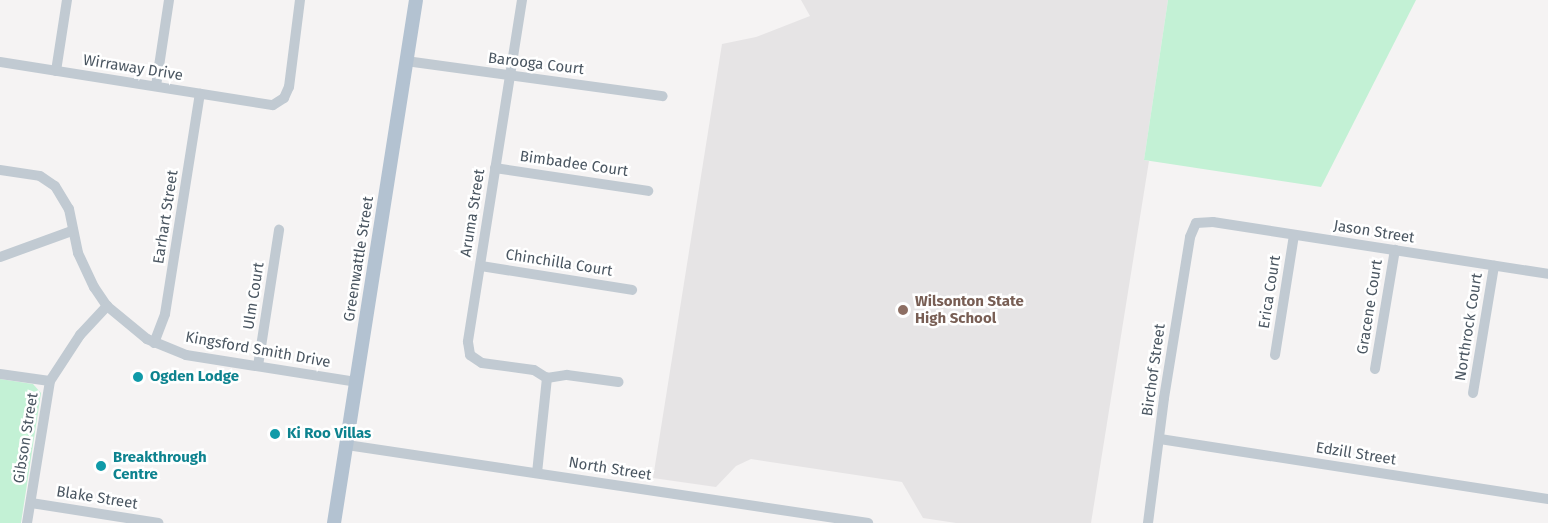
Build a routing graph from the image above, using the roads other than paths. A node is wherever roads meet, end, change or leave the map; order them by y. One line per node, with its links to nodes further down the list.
1 (67, 0): 8 (street)
2 (169, 0): 10 (street)
3 (300, 0): 11 (street, Wirraway Drive)
4 (416, 0): 6 (main road, Greenwattle Street)
5 (522, 0): 9 (street, Aruma Street)
6 (406, 61): 9 (street, Barooga Court); 34 (main road, Greenwattle Street)
7 (0, 62): 8 (street, Wirraway Drive)
8 (56, 71): 10 (street, Wirraway Drive)
9 (510, 75): 12 (street, Barooga Court); 13 (street, Aruma Street)
10 (156, 86): 11 (street, Wirraway Drive)
11 (200, 94): 27 (street, Earhart Street)
12 (663, 96)
13 (495, 168): 15 (street, Bimbadee Court); 22 (street, Aruma Street)
14 (0, 170): 18 (street, Kingsford Smith Drive)
15 (648, 191)
16 (1196, 223): 19 (street, Jason Street); 37 (street, Birchof Street)
17 (279, 230): 29 (street, Ulm Court)
18 (72, 231): 21 (street); 26 (street, Kingsford Smith Drive)
19 (1294, 235): 20 (street, Jason Street); 28 (street, Erica Court)
20 (1395, 250): 23 (street, Jason Street); 30 (street, Gracene Court)
21 (0, 257)
22 (480, 266): 25 (street, Chinchilla Court); 32 (street, Aruma Street)
23 (1494, 266): 24 (street, Jason Street); 36 (street, Northrock Court)
24 (1548, 274)
25 (633, 290)
26 (107, 306): 27 (street, Kingsford Smith Drive); 33 (street, Gibson Street)
27 (154, 343): 29 (street, Kingsford Smith Drive)
28 (1275, 354)
29 (258, 366): 34 (street, Kingsford Smith Drive)
30 (1375, 369)
31 (0, 374): 33 (street)
32 (548, 378): 35 (street); 39 (street)
33 (50, 381): 41 (street, Gibson Street)
34 (356, 382): 38 (main road, Greenwattle Street)
35 (619, 382)
36 (1473, 393)
37 (1160, 439): 40 (street, Edzill Street); 46 (street, Birchof Street)
38 (347, 445): 39 (street, North Street); 44 (main road, Greenwattle Street)
39 (537, 473): 45 (street, North Street)
40 (1548, 499)
41 (31, 503): 42 (street, Gibson Street); 43 (street, Blake Street)
42 (27, 523)
43 (158, 523)
44 (334, 523)
45 (868, 523)
46 (1148, 523)

